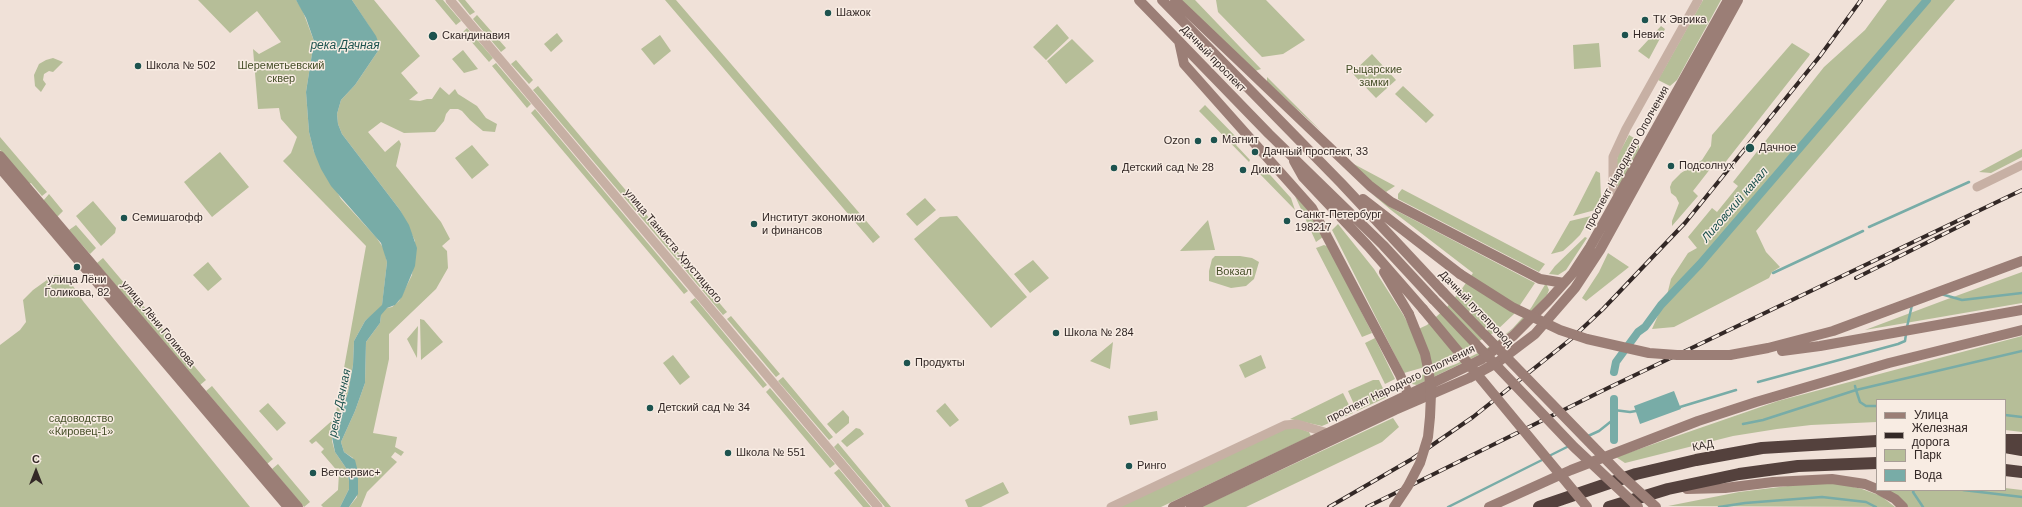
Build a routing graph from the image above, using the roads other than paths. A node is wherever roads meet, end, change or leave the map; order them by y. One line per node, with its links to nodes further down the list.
1 (450, 0): 38 (street, улица Танкиста Хрустицкого)
2 (1139, 0): 8 (main road, Дачный проспект)
3 (1162, 0): 9 (main road, Дачный проспект)
4 (1175, 0): 19 (main road)
5 (1698, 0): 16 (street)
6 (1728, 0): 16 (main road, проспект Народного Ополчения)
7 (1738, 0): 16 (main road, проспект Народного Ополчения)
8 (1179, 42): 10 (main road, Дачный проспект); 23 (main road)
9 (1283, 124): 14 (main road, Дачный путепровод)
10 (1291, 154): 17 (main road); 47 (main road, bridge)
11 (0, 156): 37 (main road, улица Лёни Голикова)
12 (2022, 165): 15 (street)
13 (0, 168): 36 (main road, улица Лёни Голикова)
14 (1341, 183): 22 (main road, bridge); 48 (main road, Дачный путепровод, bridge)
15 (1977, 187)
16 (1624, 198): 19 (main road, проспект Народного Ополчения); 23 (main road, проспект Народного Ополчения)
17 (1368, 246): 42 (main road, bridge); 45 (main road, bridge)
18 (2022, 261): 22 (main road)
19 (1564, 283): 23 (main road, проспект Народного Ополчения)
20 (2022, 310): 22 (main road)
21 (2022, 330): 43 (main road)
22 (1730, 355)
23 (1410, 399): 24 (main road, проспект Народного Ополчения); 41 (main road, проспект Народного Ополчения)
24 (1328, 433): 39 (street); 40 (main road, проспект Народного Ополчения)
25 (2006, 440): 26 (highway)
26 (2022, 440)
27 (1876, 441): 44 (highway, КАД)
28 (2006, 447): 29 (highway)
29 (2022, 450)
30 (1876, 463): 33 (highway)
31 (2006, 470): 32 (highway)
32 (2022, 472)
33 (1668, 489): 34 (main road); 46 (highway)
34 (1876, 489)
35 (1880, 491): 49 (main road)
36 (288, 507)
37 (298, 507)
38 (878, 507)
39 (1110, 507)
40 (1173, 507)
41 (1191, 507)
42 (1394, 507)
43 (1489, 507)
44 (1539, 507)
45 (1587, 507)
46 (1609, 507)
47 (1638, 507)
48 (1656, 507)
49 (1903, 507)

